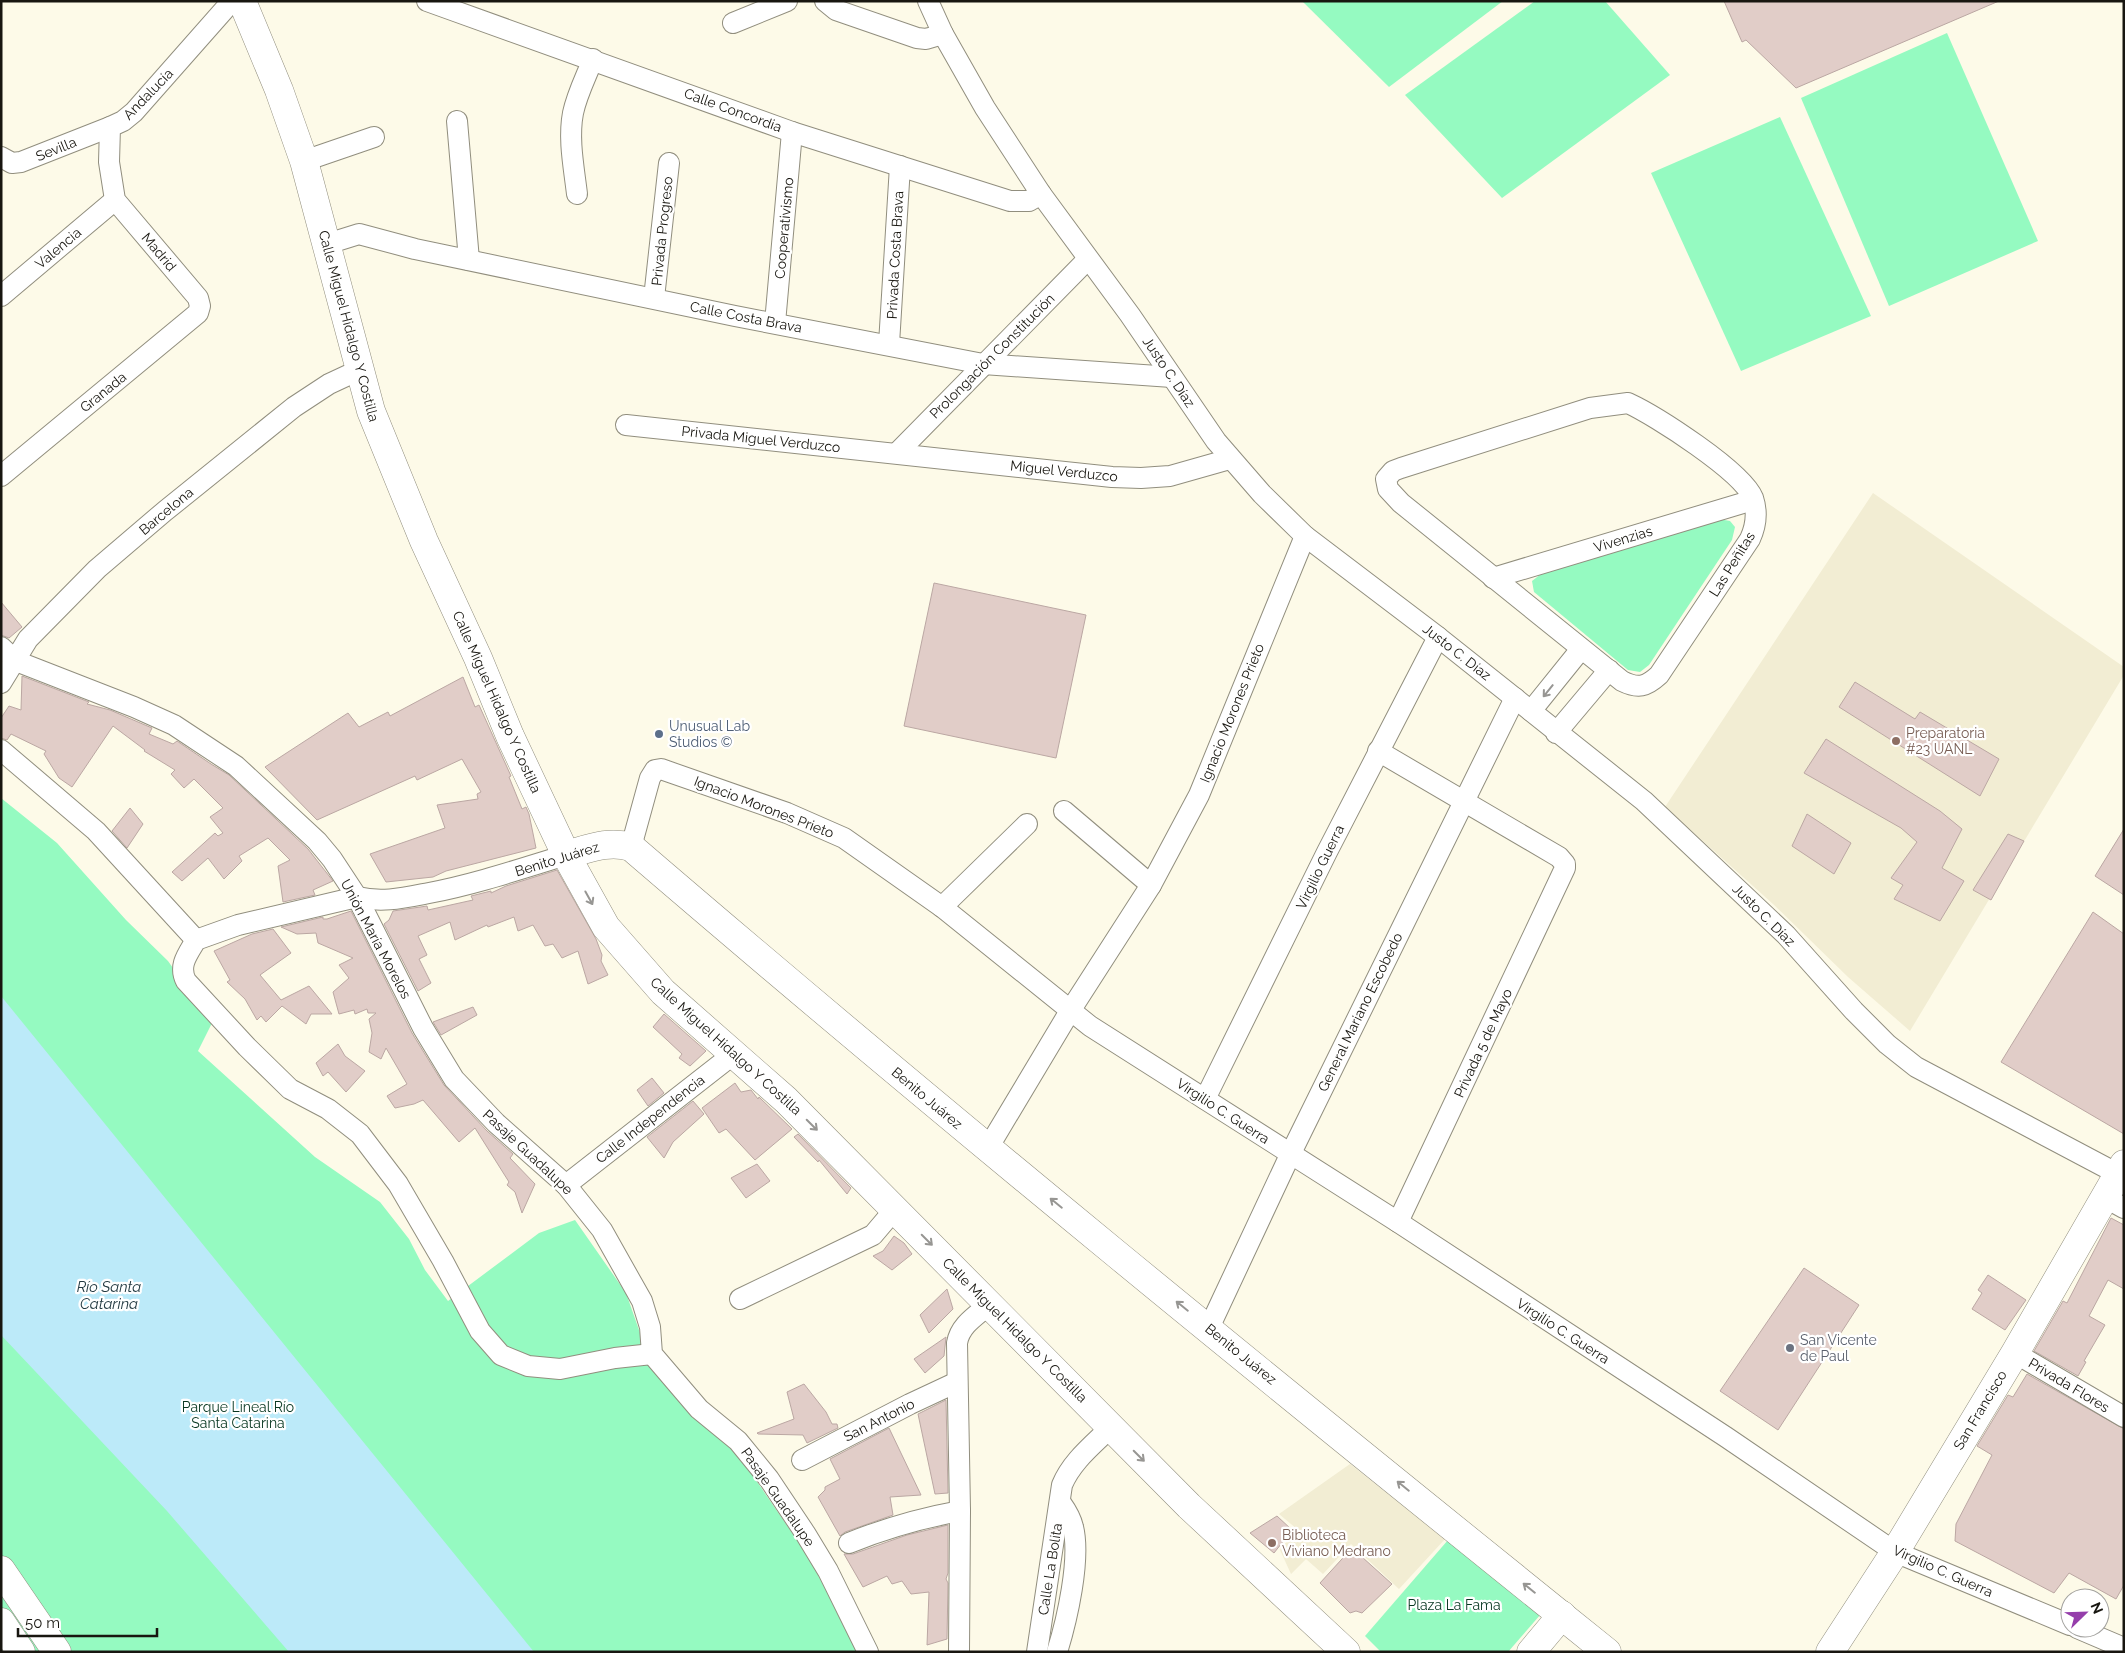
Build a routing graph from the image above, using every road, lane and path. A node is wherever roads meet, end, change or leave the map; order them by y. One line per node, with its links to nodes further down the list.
1 (232, 1): 11 (street, Andalucía)
2 (242, 1): 15 (main road, Calle Miguel Hidalgo Y Costilla)
3 (427, 1): 9 (street, Calle Concordia)
4 (788, 1): 7 (street)
5 (825, 1): 8 (street)
6 (928, 1): 8 (street, Justo C. Díaz)
7 (733, 23)
8 (943, 34): 19 (street, Justo C. Díaz)
9 (593, 59): 12 (street, Calle Concordia); 18 (street)
10 (458, 121): 23 (street)
11 (110, 127): 14 (street, Sevilla); 20 (street, Andalucía)
12 (792, 132): 17 (street, Calle Concordia); 27 (street, Cooperativismo)
13 (374, 137): 15 (street)
14 (1, 157)
15 (304, 161): 21 (main road, Calle Miguel Hidalgo Y Costilla)
16 (669, 163): 25 (street, Privada Progreso)
17 (900, 166): 19 (street, Calle Concordia); 28 (street, Privada Costa Brava)
18 (577, 194)
19 (1041, 194): 22 (street, Justo C. Díaz)
20 (115, 200): 24 (street, Valencia); 26 (street, Madrid)
21 (326, 244): 23 (street, Calle Costa Brava); 30 (main road, Calle Miguel Hidalgo Y Costilla)
22 (1088, 259): 29 (street, Prolongación Constitución); 31 (street, Justo C. Díaz)
23 (469, 260): 25 (street, Calle Costa Brava)
24 (1, 296)
25 (654, 298): 27 (street, Calle Costa Brava)
26 (200, 306): 35 (street, Granada)
27 (775, 323): 28 (street, Calle Costa Brava)
28 (889, 344): 29 (street, Calle Costa Brava)
29 (983, 364): 31 (street, Calle Costa Brava); 33 (street, Prolongación Constitución)
30 (359, 370): 42 (street, Barcelona); 54 (main road, Calle Miguel Hidalgo Y Costilla)
31 (1172, 377): 34 (street, Justo C. Díaz)
32 (626, 425): 33 (street, Privada Miguel Verduzco)
33 (896, 453): 34 (street, Miguel Verduzco)
34 (1230, 459): 37 (street, Justo C. Díaz)
35 (1, 476)
36 (1753, 500): 38 (street, Vivenzias); 38 (street, Las Peñitas); 43 (street, Las Peñitas)
37 (1305, 536): 39 (street, Justo C. Díaz); 55 (street, Ignacio Morones Prieto)
38 (1493, 578): 41 (street, Las Peñitas)
39 (1438, 637): 45 (street, Justo C. Díaz); 49 (street, Virgilio Guerra)
40 (1, 647): 42 (street, Unión María Morelos)
41 (1582, 649): 43 (street, Las Peñitas); 46 (street, one-way to 46)
42 (16, 661): 44 (street, Barcelona); 56 (street, Unión María Morelos)
43 (1609, 670): 47 (street)
44 (1, 683)
45 (1515, 698): 46 (street, Justo C. Díaz); 50 (street, General Mariano Escobedo)
46 (1531, 711): 47 (street, Justo C. Díaz)
47 (1556, 733): 66 (street, Justo C. Díaz)
48 (1, 750): 58 (street)
49 (1378, 751): 50 (street); 62 (street, Virgilio Guerra)
50 (1465, 801): 64 (street, General Mariano Escobedo); 68 (street, Privada 5 de Mayo)
51 (1064, 812): 55 (street)
52 (1027, 824): 57 (street)
53 (631, 847): 54 (main road, Benito Juárez); 57 (street, Ignacio Morones Prieto); 63 (main road, Benito Juárez)
54 (566, 855): 56 (street, Benito Juárez); 60 (main road, Calle Miguel Hidalgo Y Costilla, one-way to 60)
55 (1151, 885): 59 (street, Ignacio Morones Prieto)
56 (356, 897): 58 (street, Benito Juárez); 61 (street, Unión María Morelos)
57 (942, 907): 59 (street, Ignacio Morones Prieto)
58 (196, 940): 73 (street)
59 (1070, 1011): 62 (street, Virgilio C. Guerra); 63 (street, Ignacio Morones Prieto)
60 (735, 1053): 65 (street, Calle Independencia); 67 (main road, Calle Miguel Hidalgo Y Costilla, one-way to 67)
61 (454, 1079): 65 (street, Pasaje Guadalupe)
62 (1205, 1099): 64 (street, Virgilio C. Guerra)
63 (988, 1148): 71 (main road, Benito Juárez, one-way to 63)
64 (1290, 1155): 68 (street, Virgilio C. Guerra); 71 (street, General Mariano Escobedo)
65 (566, 1184): 73 (street, Pasaje Guadalupe)
66 (2117, 1186): 72 (main road, San Francisco)
67 (895, 1208): 69 (street); 70 (main road, Calle Miguel Hidalgo Y Costilla, one-way to 70)
68 (1398, 1222): 81 (street, Virgilio C. Guerra)
69 (740, 1299)
70 (990, 1304): 74 (street); 76 (main road, Calle Miguel Hidalgo Y Costilla)
71 (1209, 1328): 85 (main road, Benito Juárez, one-way to 71)
72 (2015, 1353): 75 (street, Privada Flores); 81 (main road, San Francisco)
73 (652, 1354): 92 (street, Pasaje Guadalupe)
74 (957, 1382): 77 (street, San Antonio); 79 (street)
75 (2124, 1418)
76 (1111, 1427): 78 (street); 96 (main road, Calle Miguel Hidalgo Y Costilla, one-way to 96)
77 (802, 1460)
78 (1062, 1494): 83 (street, Calle La Bolita); 84 (street)
79 (960, 1510): 80 (street); 93 (street)
80 (849, 1543)
81 (1895, 1552): 86 (street, Virgilio C. Guerra); 99 (main road, San Francisco)
82 (1, 1570): 91 (main road)
83 (1047, 1588): 84 (street); 94 (street, Calle La Bolita)
84 (1070, 1593): 95 (street)
85 (1562, 1615): 97 (main road); 98 (main road, Benito Juárez)
86 (2060, 1621)
87 (1, 1622): 90 (main road)
88 (2100, 1638): 89 (street)
89 (2124, 1648)
90 (21, 1652)
91 (56, 1652)
92 (868, 1652)
93 (959, 1652)
94 (1037, 1652)
95 (1057, 1652)
96 (1346, 1652)
97 (1531, 1652)
98 (1608, 1652)
99 (1830, 1652)

